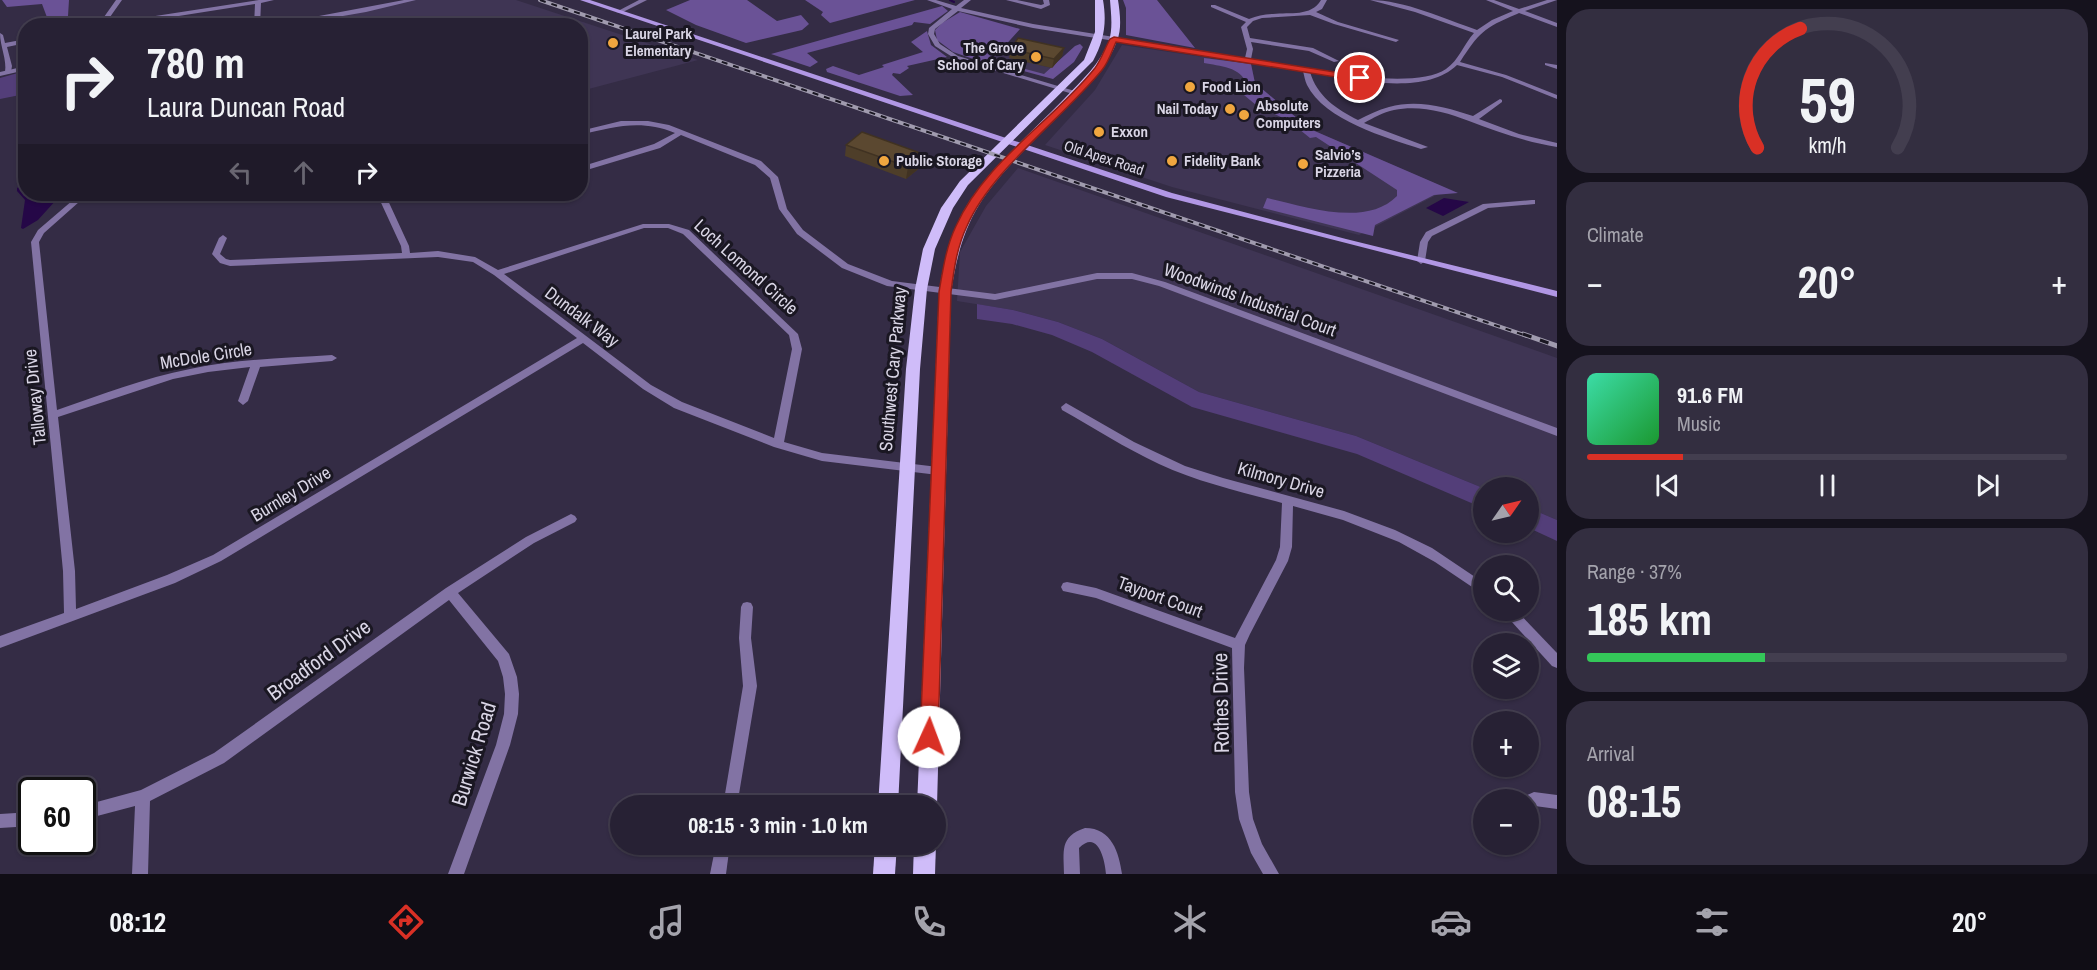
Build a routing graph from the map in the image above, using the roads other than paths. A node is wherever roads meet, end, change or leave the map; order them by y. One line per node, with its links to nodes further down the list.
1 (119, 0): 22 (street)
2 (271, 0): 16 (street)
3 (413, 0): 25 (street)
4 (583, 0): 19 (main road, Old Apex Road)
5 (644, 0): 19 (street)
6 (930, 0): 18 (street)
7 (968, 0): 18 (street)
8 (1009, 0): 9 (street)
9 (1044, 0)
10 (1099, 0): 30 (main road, Southwest Cary Parkway)
11 (1114, 0): 31 (main road)
12 (1324, 0): 21 (street)
13 (1373, 0): 28 (street)
14 (1489, 0): 20 (street)
15 (1554, 0): 20 (street)
16 (258, 2): 23 (street); 24 (street)
17 (1213, 6): 26 (street)
18 (958, 9): 30 (street); 43 (street)
19 (619, 12): 51 (main road, Old Apex Road)
20 (1519, 12): 27 (street); 28 (street)
21 (1312, 13): 26 (street); 33 (street)
22 (107, 18)
23 (148, 18)
24 (257, 18)
25 (318, 18)
26 (1249, 21): 32 (street)
27 (1557, 26)
28 (1478, 32): 38 (street)
29 (0, 35): 35 (street)
30 (1100, 37): 31 (street); 43 (main road, Southwest Cary Parkway)
31 (1114, 39): 36 (street); 44 (main road)
32 (1248, 40): 36 (street); 37 (street)
33 (1396, 40)
34 (18, 43): 35 (street)
35 (1, 46): 42 (street)
36 (1248, 60): 41 (street)
37 (1336, 61)
38 (1456, 63): 41 (street); 45 (street)
39 (1547, 64): 40 (street)
40 (1557, 67)
41 (1306, 70): 48 (street)
42 (4, 73)
43 (1062, 89): 44 (street); 51 (main road, Southwest Cary Parkway)
44 (1076, 93): 54 (main road)
45 (1557, 97)
46 (1500, 101): 47 (street)
47 (1472, 120): 48 (street); 52 (street)
48 (1358, 123): 53 (street)
49 (588, 131): 50 (street, Woodwinds Industrial Court)
50 (680, 133): 55 (street); 63 (street, Woodwinds Industrial Court)
51 (1008, 142): 54 (main road, Old Apex Road); 63 (main road, Southwest Cary Parkway)
52 (1557, 146)
53 (1424, 147)
54 (1024, 148): 61 (main road, Old Apex Road); 64 (main road)
55 (588, 168)
56 (76, 201): 71 (street, Talloway Drive)
57 (384, 201): 60 (street)
58 (1532, 202): 61 (street)
59 (223, 238): 60 (street, Dundalk Way)
60 (406, 254): 62 (street, Dundalk Way)
61 (1421, 261): 65 (main road, Old Apex Road)
62 (497, 273): 66 (street, Dundalk Way); 73 (street, Loch Lomond Circle)
63 (921, 289): 64 (street, Woodwinds Industrial Court); 74 (main road, Southwest Cary Parkway)
64 (945, 292): 72 (street, Woodwinds Industrial Court); 75 (main road)
65 (1557, 294)
66 (583, 339): 73 (street, Dundalk Way); 82 (street, Burnley Drive)
67 (332, 358): 68 (street, McDole Circle)
68 (256, 364): 69 (street); 71 (street, McDole Circle)
69 (243, 401)
70 (1066, 407): 76 (street, Kilmory Drive)
71 (54, 416): 82 (street, Talloway Drive)
72 (1557, 432)
73 (778, 444): 74 (street, Dundalk Way)
74 (908, 467): 75 (street, Dundalk Way); 88 (main road, Southwest Cary Parkway)
75 (938, 471): 89 (main road)
76 (1288, 501): 78 (street, Kilmory Drive); 85 (street, Rothes Drive)
77 (571, 519): 80 (street, Broadford Drive)
78 (1473, 582)
79 (1067, 587): 85 (street, Tayport Court)
80 (450, 592): 90 (street, Broadford Drive); 100 (street, Burwick Road)
81 (747, 607): 87 (street)
82 (70, 617): 84 (street, Burnley Drive)
83 (1518, 621): 86 (street)
84 (0, 642)
85 (1239, 645): 106 (street, Rothes Drive)
86 (1557, 662)
87 (732, 795)
88 (889, 795)
89 (927, 795)
90 (144, 797): 93 (street, Broadford Drive); 99 (street)
91 (1539, 800): 92 (street)
92 (1557, 802)
93 (96, 809)
94 (18, 820): 95 (street)
95 (0, 822)
96 (721, 855): 101 (street)
97 (885, 855): 102 (main road)
98 (925, 855): 103 (main road)
99 (140, 874)
100 (456, 874)
101 (718, 874)
102 (884, 874)
103 (924, 874)
104 (1072, 874): 105 (street)
105 (1114, 874)
106 (1271, 874)

